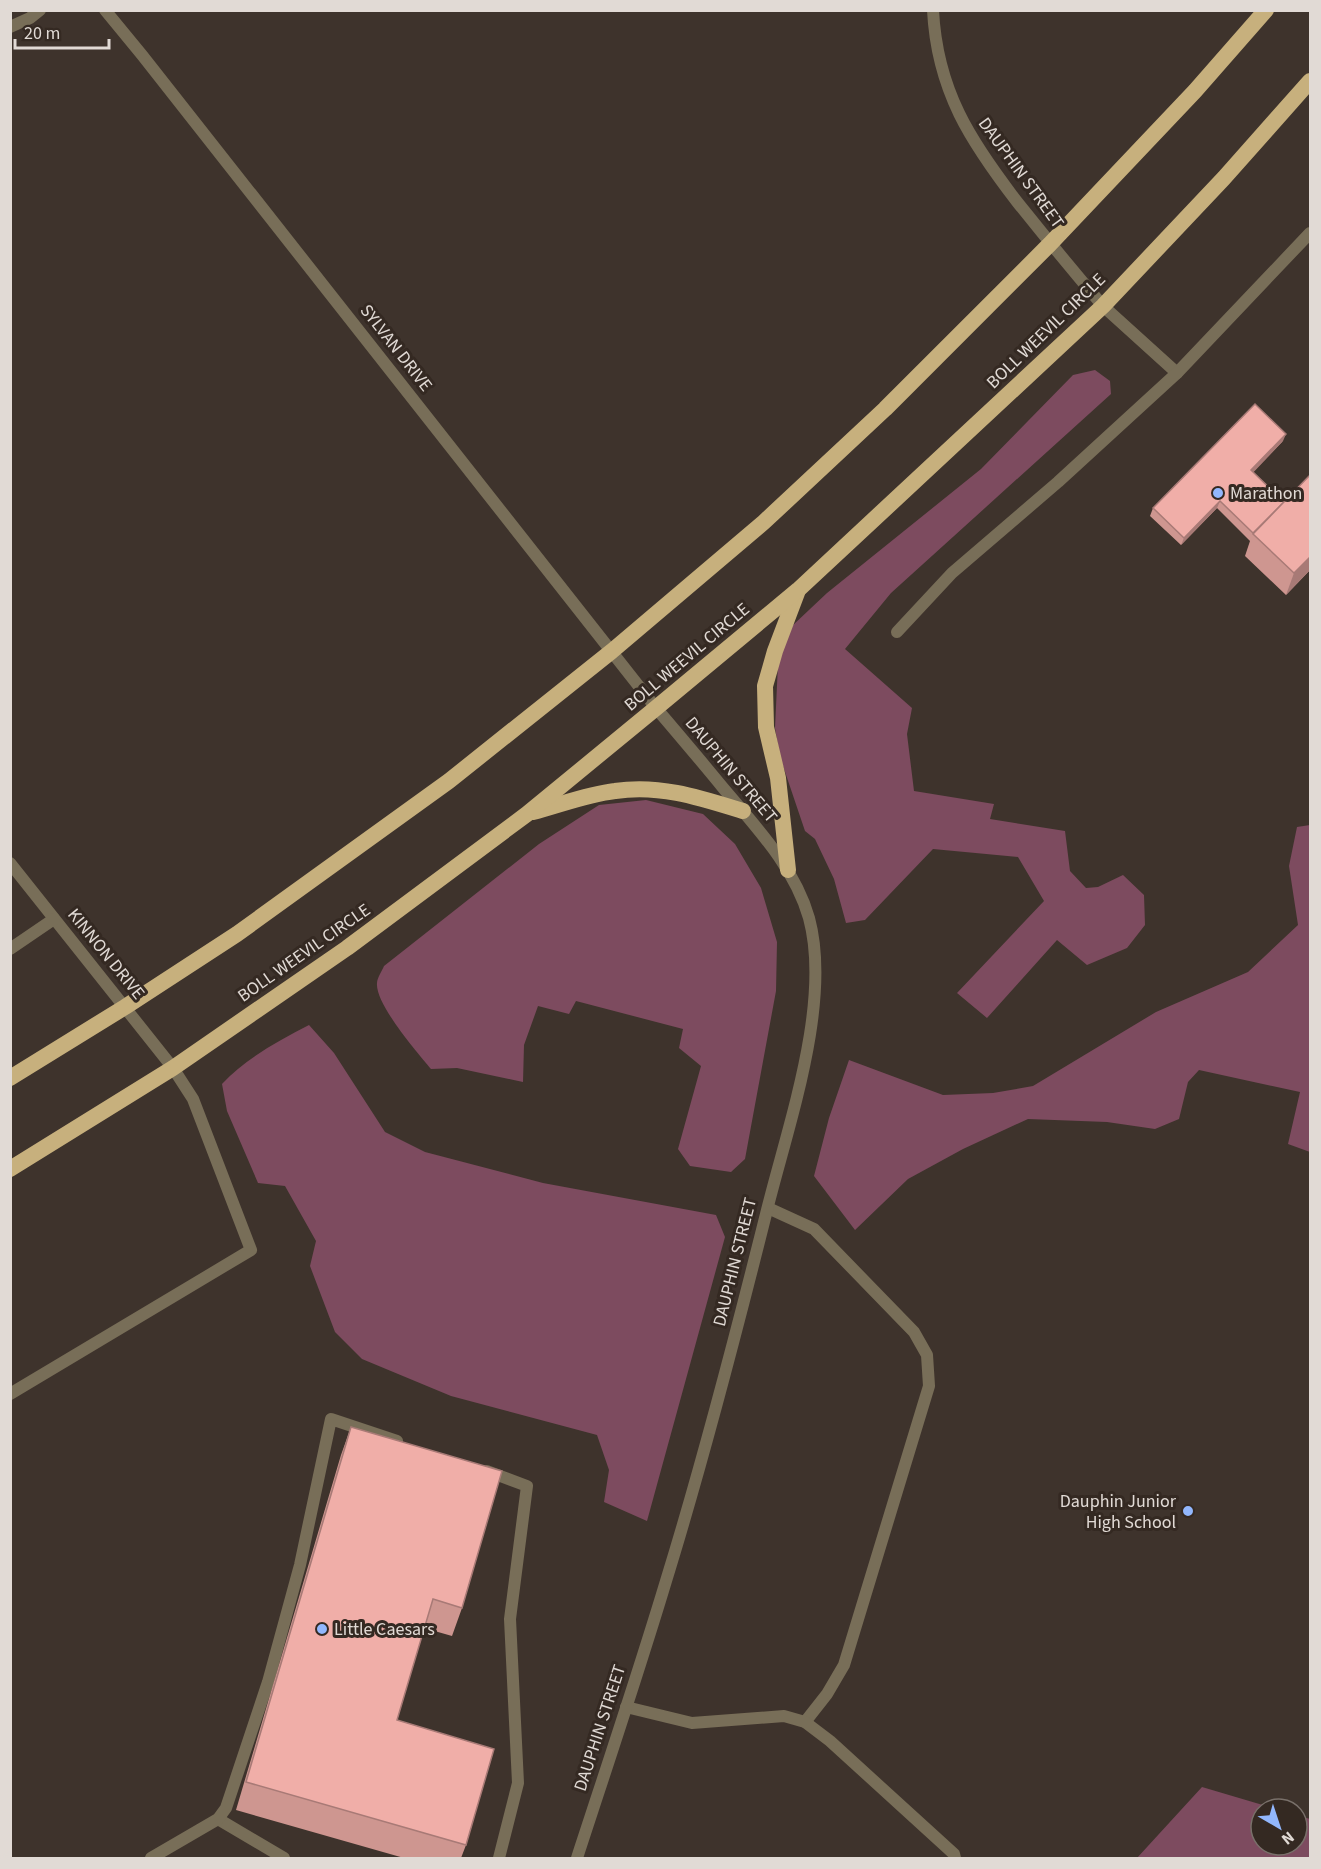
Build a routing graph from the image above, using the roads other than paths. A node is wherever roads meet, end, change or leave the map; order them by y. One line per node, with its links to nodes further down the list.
1 (40, 10): 5 (street)
2 (105, 10): 13 (street, SYLVAN DRIVE)
3 (933, 10): 8 (street, DAUPHIN STREET)
4 (1266, 10): 8 (highway)
5 (10, 27)
6 (1311, 81): 9 (highway, BOLL WEEVIL CIRCLE)
7 (1311, 233): 10 (street)
8 (1050, 244): 9 (street, DAUPHIN STREET); 13 (highway)
9 (1102, 306): 10 (street, DAUPHIN STREET); 11 (highway, BOLL WEEVIL CIRCLE)
10 (1177, 374): 12 (street)
11 (798, 590): 14 (highway, BOLL WEEVIL CIRCLE); 18 (highway)
12 (897, 632)
13 (612, 651): 14 (street, SYLVAN DRIVE); 21 (highway)
14 (656, 708): 15 (street, DAUPHIN STREET); 16 (highway, BOLL WEEVIL CIRCLE)
15 (743, 811): 16 (highway); 18 (street, DAUPHIN STREET)
16 (527, 814): 22 (highway, BOLL WEEVIL CIRCLE)
17 (10, 863): 19 (street, KINNON DRIVE)
18 (788, 870): 25 (street, DAUPHIN STREET)
19 (54, 919): 20 (street); 21 (street, KINNON DRIVE)
20 (10, 949)
21 (125, 1007): 22 (street, KINNON DRIVE); 23 (highway)
22 (173, 1068): 24 (highway, BOLL WEEVIL CIRCLE); 26 (street, KINNON DRIVE)
23 (10, 1078)
24 (10, 1169)
25 (768, 1208): 29 (street, DAUPHIN STREET); 30 (street)
26 (10, 1394)
27 (410, 1445): 31 (street)
28 (478, 1468): 34 (street)
29 (626, 1707): 30 (street); 35 (street, DAUPHIN STREET)
30 (805, 1722): 36 (street)
31 (219, 1819): 32 (street); 33 (street)
32 (151, 1858)
33 (284, 1858)
34 (499, 1858)
35 (577, 1858)
36 (956, 1858)

